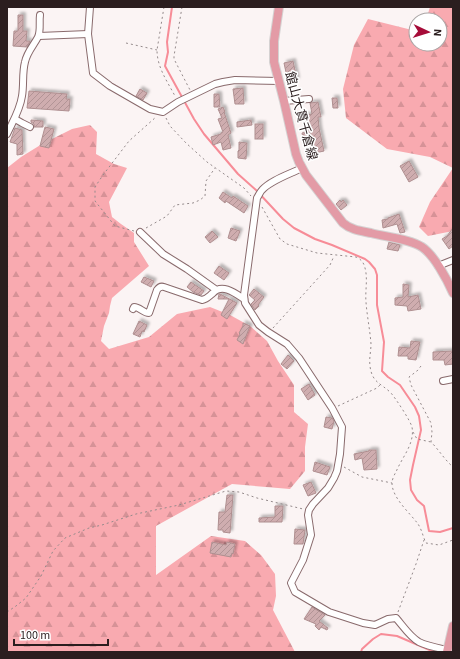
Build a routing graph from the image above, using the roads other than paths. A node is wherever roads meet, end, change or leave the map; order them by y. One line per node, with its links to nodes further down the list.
1 (90, 7): 4 (street)
2 (279, 7): 6 (main road, 館山大貫千倉線)
3 (40, 15): 5 (street)
4 (88, 34): 5 (street); 6 (street)
5 (39, 36): 9 (street)
6 (279, 81): 8 (main road, 館山大貫千倉線)
7 (309, 99): 8 (street)
8 (284, 101): 12 (main road, 館山大貫千倉線)
9 (15, 119): 10 (street); 11 (street)
10 (30, 126)
11 (7, 134)
12 (302, 168): 15 (main road, 館山大貫千倉線); 18 (street)
13 (140, 232): 16 (street)
14 (453, 260): 15 (street)
15 (438, 266): 17 (main road, 館山大貫千倉線)
16 (215, 290): 18 (street); 19 (street)
17 (453, 292)
18 (244, 298): 23 (street)
19 (133, 309)
20 (453, 379): 21 (street)
21 (443, 381)
22 (453, 626): 23 (main road)
23 (447, 651)

